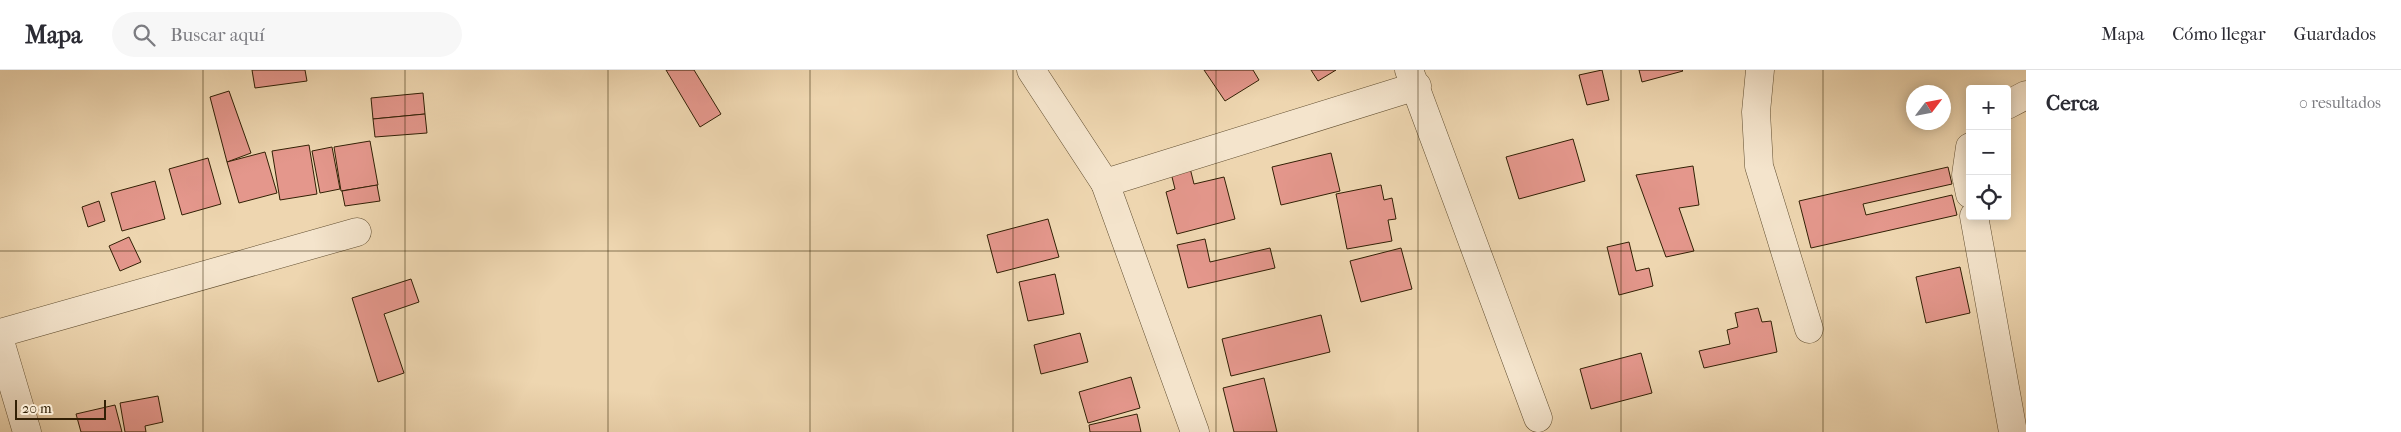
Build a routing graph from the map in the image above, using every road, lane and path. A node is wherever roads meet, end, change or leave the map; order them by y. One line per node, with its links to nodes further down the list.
1 (1031, 70): 6 (street)
2 (1760, 70): 9 (street)
3 (1413, 78): 6 (street); 12 (street)
4 (2026, 95): 5 (street)
5 (2011, 103)
6 (1105, 183): 14 (street)
7 (1975, 220): 15 (street)
8 (357, 232): 10 (street)
9 (1809, 329)
10 (0, 333)
11 (0, 341): 13 (street)
12 (1538, 418)
13 (27, 432)
14 (1195, 432)
15 (2013, 432)

